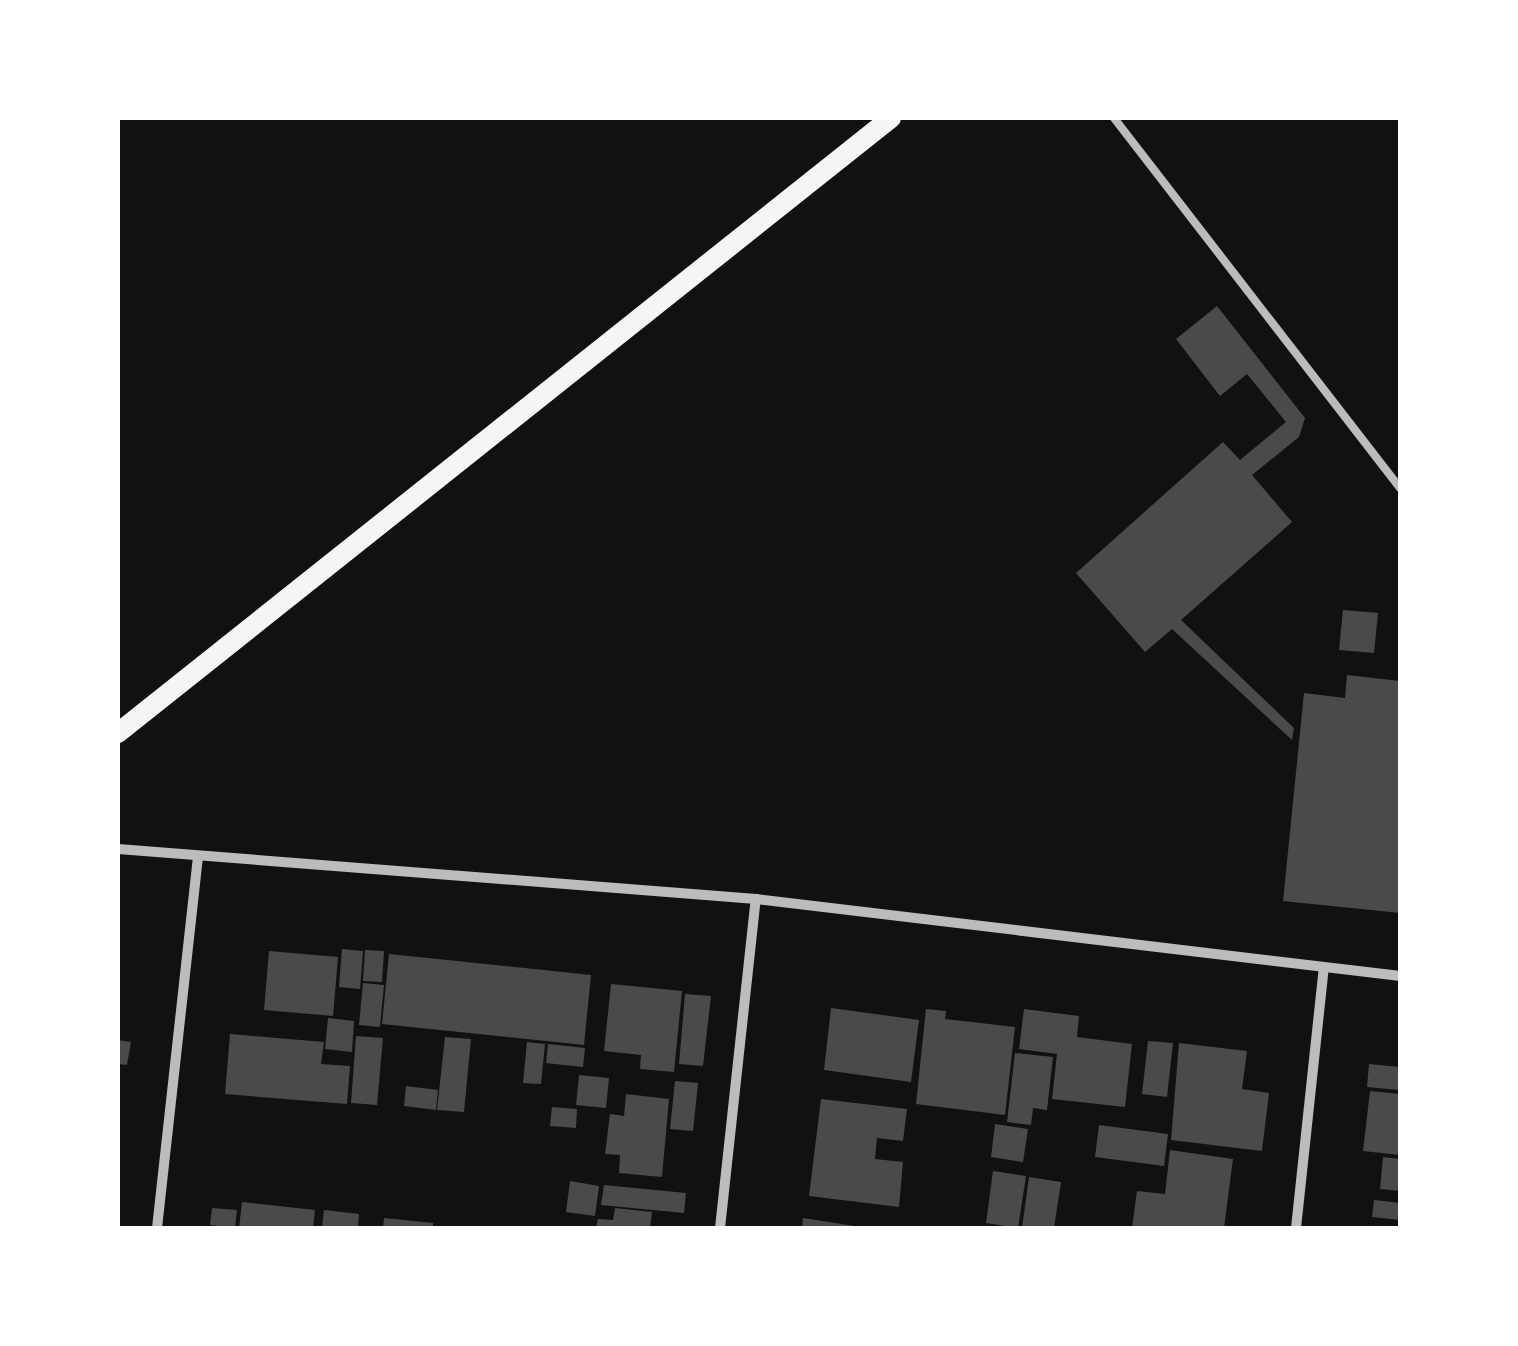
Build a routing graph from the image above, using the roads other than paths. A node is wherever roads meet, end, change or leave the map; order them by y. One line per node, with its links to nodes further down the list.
1 (891, 118): 4 (main road)
2 (1114, 118): 3 (lane)
3 (1400, 488)
4 (118, 733)
5 (118, 849): 6 (street)
6 (198, 858): 7 (street); 10 (street)
7 (756, 899): 8 (street); 11 (street)
8 (1324, 968): 9 (street); 12 (street)
9 (1400, 976)
10 (156, 1228)
11 (720, 1228)
12 (1296, 1228)

